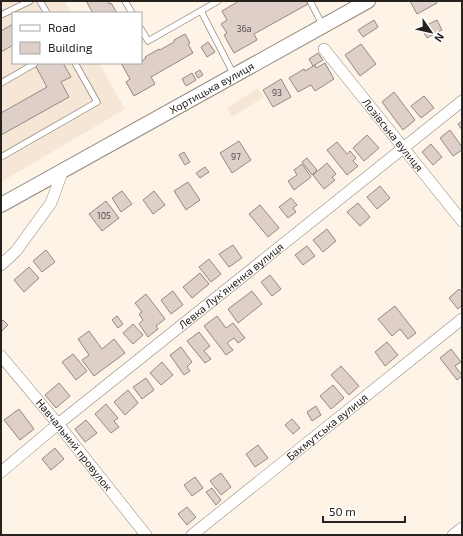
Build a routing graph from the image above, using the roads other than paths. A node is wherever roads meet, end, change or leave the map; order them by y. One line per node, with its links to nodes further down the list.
1 (30, 1): 10 (lane)
2 (40, 1): 8 (lane)
3 (125, 1): 9 (lane)
4 (218, 1): 7 (lane)
5 (310, 1): 11 (lane)
6 (364, 3): 11 (street, Хортицька вулиця)
7 (201, 11): 12 (lane); 16 (lane)
8 (46, 12)
9 (131, 12)
10 (1, 15)
11 (323, 26): 16 (street, Хортицька вулиця)
12 (142, 31)
13 (324, 49): 19 (street, Лозівська вулиця)
14 (34, 64): 17 (lane)
15 (76, 64): 20 (lane)
16 (234, 75): 21 (street, Хортицька вулиця)
17 (1, 84)
18 (462, 101): 19 (street, Левка Лук'яненка вулиця)
19 (403, 148): 23 (street, Лозівська вулиця); 27 (street, Левка Лук'яненка вулиця)
20 (1, 158)
21 (63, 170): 22 (street, Хортицька вулиця); 24 (street)
22 (1, 205)
23 (462, 221)
24 (1, 265)
25 (462, 319): 31 (street, Бахмутська вулиця)
26 (1, 356): 27 (street, Навчальний провулок)
27 (58, 424): 28 (street, Левка Лук'яненка вулиця); 30 (street, Навчальний провулок)
28 (1, 472)
29 (462, 528): 32 (street)
30 (146, 535)
31 (192, 535)
32 (453, 535)

